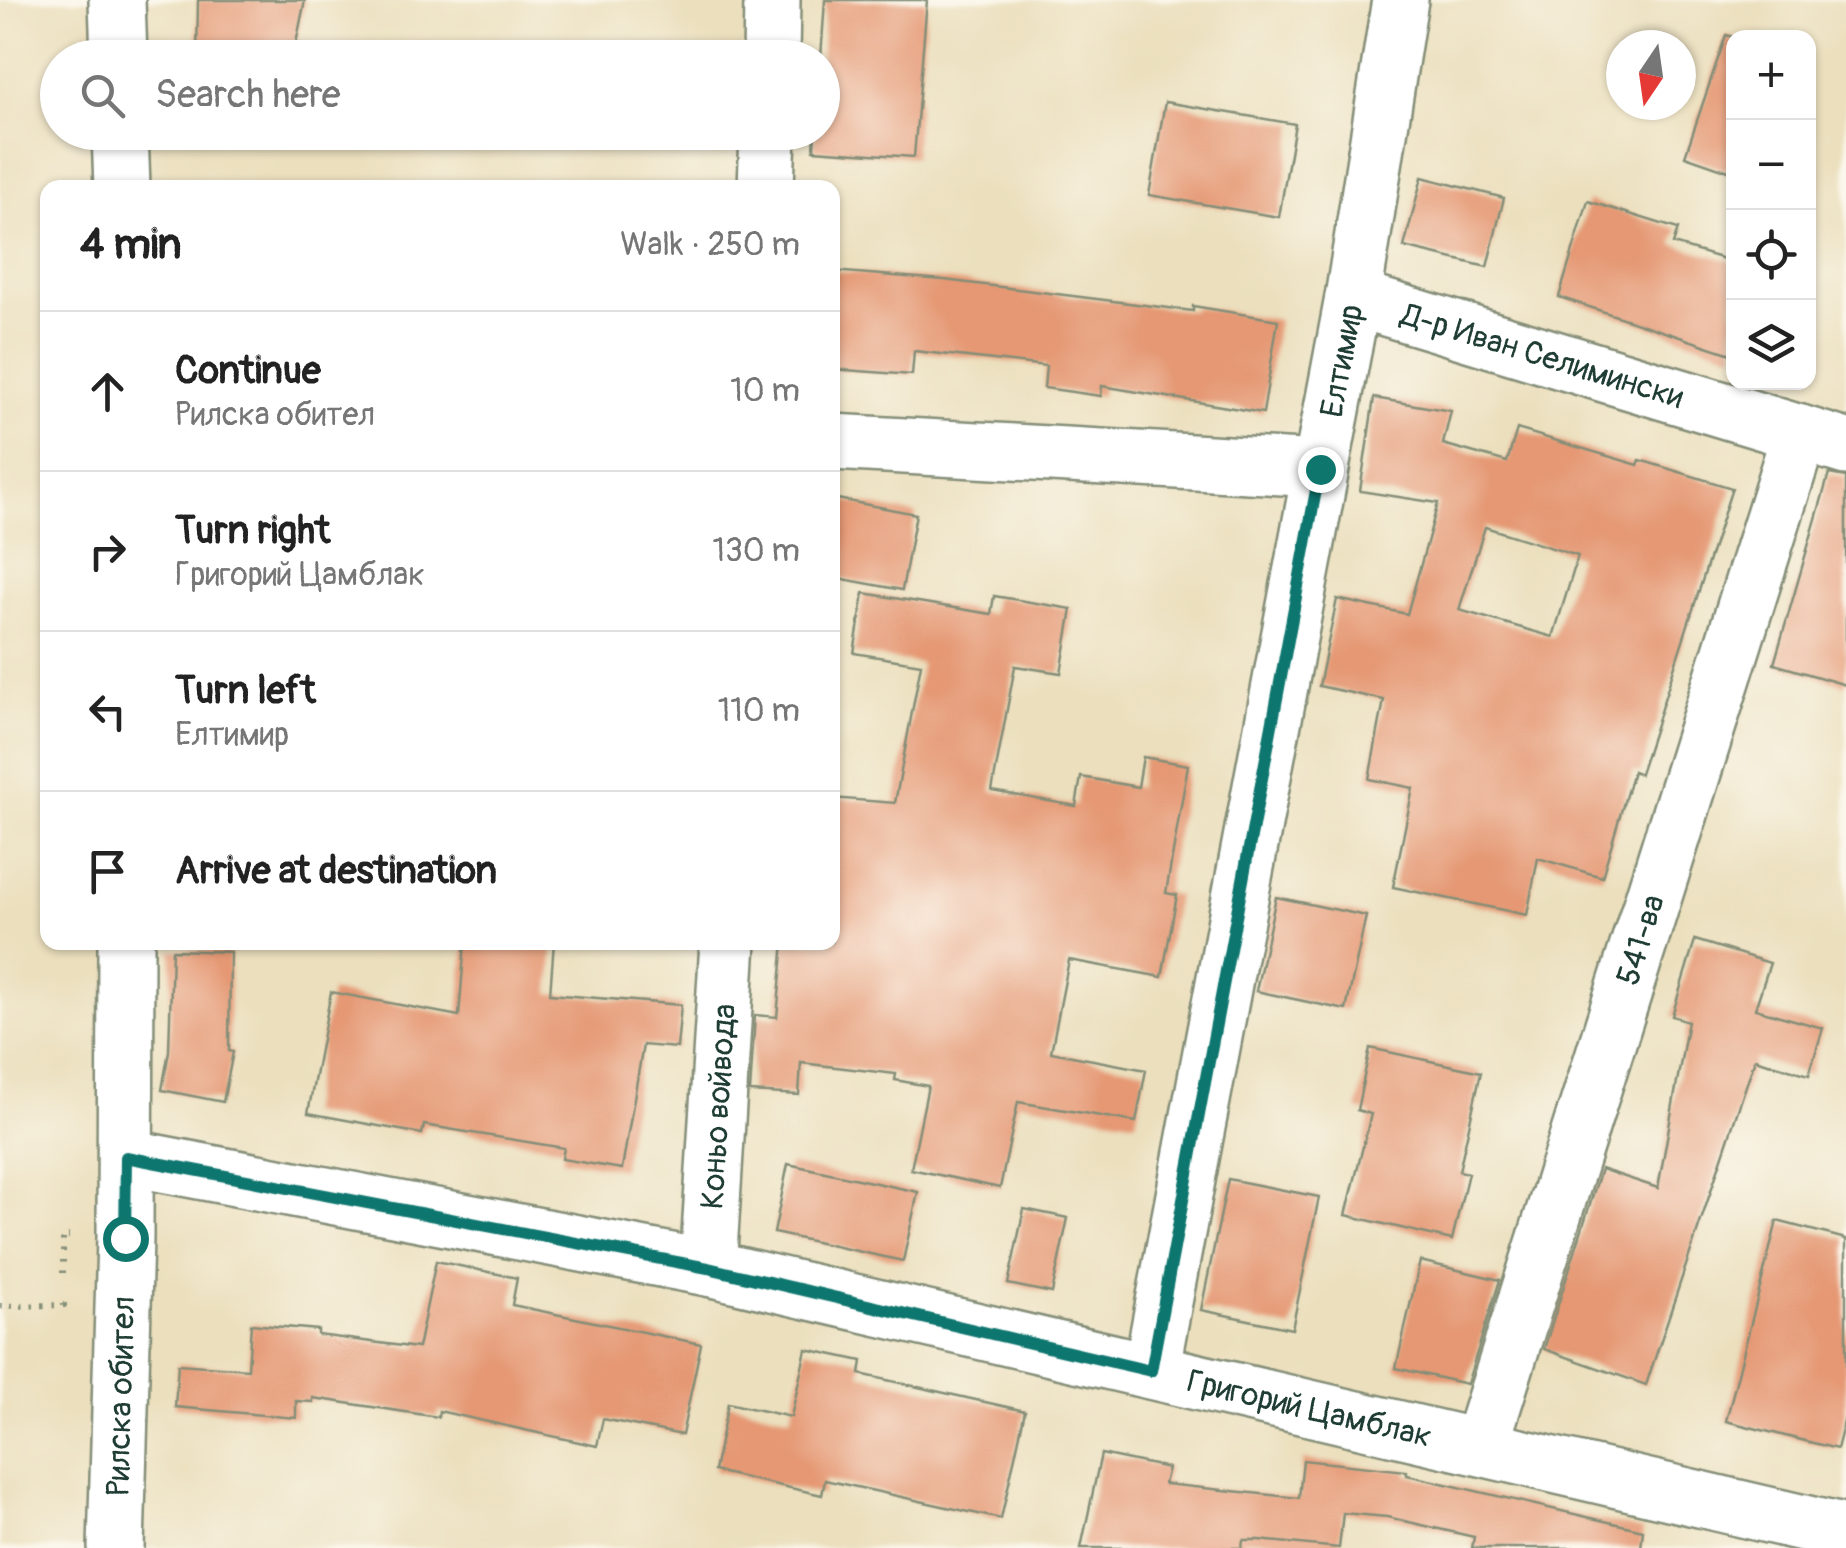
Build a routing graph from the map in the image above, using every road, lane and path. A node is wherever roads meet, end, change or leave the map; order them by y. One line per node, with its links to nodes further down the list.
1 (118, 0): 4 (street)
2 (772, 0): 5 (street)
3 (1400, 0): 10 (street, Елтимир)
4 (119, 40)
5 (771, 40)
6 (121, 150): 8 (street)
7 (767, 150): 9 (street)
8 (122, 180)
9 (766, 180)
10 (1354, 298): 11 (street, Д-р Иван Селимински); 13 (street, Елтимир)
11 (1823, 440): 21 (street, 541-ва)
12 (840, 442): 13 (street)
13 (1320, 469): 20 (street, Елтимир)
14 (126, 950): 16 (street, Рилска обител)
15 (728, 950): 17 (street, Коньо войвода)
16 (126, 1157): 17 (street, Григорий Цамблак); 23 (street, Рилска обител)
17 (708, 1268): 20 (street, Григорий Цамблак)
18 (64, 1305): 19 (path)
19 (0, 1306)
20 (1151, 1371): 21 (street, Григорий Цамблак)
21 (1480, 1447): 22 (street, Григорий Цамблак)
22 (1846, 1533)
23 (116, 1548)

